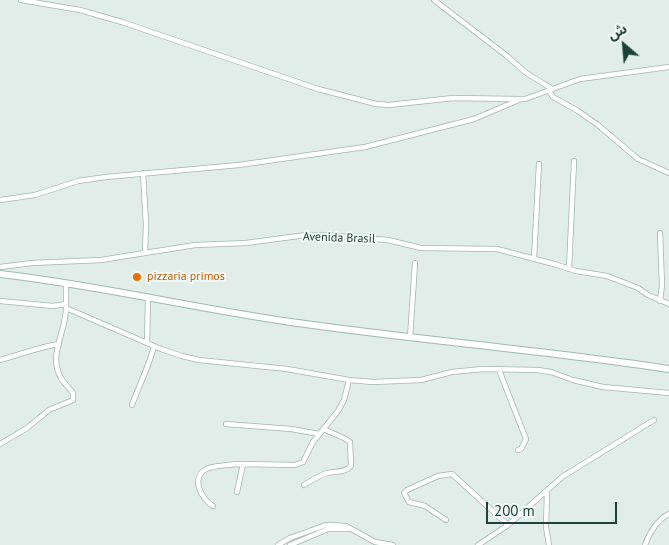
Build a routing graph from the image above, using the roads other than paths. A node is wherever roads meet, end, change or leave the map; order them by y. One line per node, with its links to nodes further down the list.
1 (20, 0): 5 (street)
2 (434, 0): 4 (street)
3 (669, 67): 4 (street)
4 (551, 90): 5 (street); 9 (street)
5 (520, 99): 8 (street)
6 (574, 161): 16 (street)
7 (538, 164): 13 (street)
8 (143, 173): 10 (street); 12 (street)
9 (669, 173)
10 (0, 200)
11 (660, 234): 20 (street)
12 (145, 253): 13 (street, Avenida Brasil); 15 (street, Avenida Brasil)
13 (534, 258): 16 (street, Avenida Brasil)
14 (415, 263): 24 (street)
15 (0, 267)
16 (569, 269): 20 (street, Avenida Brasil)
17 (0, 274): 18 (main road)
18 (66, 283): 19 (main road); 23 (street)
19 (148, 298): 24 (main road); 25 (street)
20 (660, 300): 22 (street, Avenida Brasil)
21 (0, 301): 23 (street)
22 (669, 304)
23 (66, 306): 25 (street); 26 (street)
24 (410, 338): 29 (main road)
25 (147, 343): 27 (street)
26 (58, 344): 28 (street); 37 (street)
27 (154, 346): 31 (street); 33 (street)
28 (0, 360)
29 (669, 369)
30 (499, 370): 31 (street); 32 (street); 38 (street)
31 (350, 380): 36 (street)
32 (669, 394)
33 (132, 405)
34 (654, 420): 41 (street)
35 (226, 424): 36 (street)
36 (321, 431): 39 (street); 40 (street)
37 (0, 444)
38 (518, 450)
39 (243, 464): 42 (street); 43 (street)
40 (304, 485)
41 (547, 490): 46 (street); 54 (street)
42 (237, 492)
43 (213, 506)
44 (669, 514): 55 (street)
45 (446, 520): 46 (street)
46 (508, 525): 48 (street)
47 (349, 529): 49 (street); 50 (street); 51 (street)
48 (486, 540): 52 (street); 53 (street)
49 (278, 545)
50 (290, 545)
51 (393, 545)
52 (478, 545)
53 (490, 545)
54 (549, 545)
55 (645, 545)

